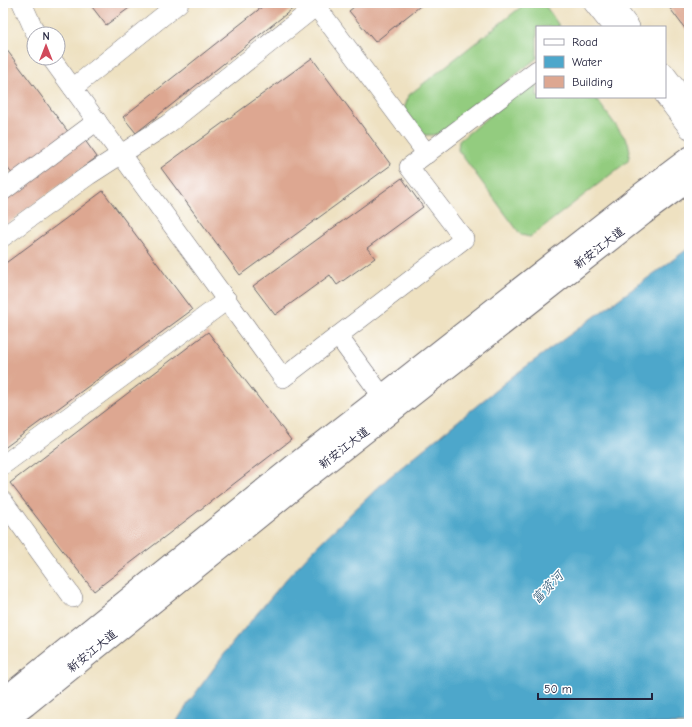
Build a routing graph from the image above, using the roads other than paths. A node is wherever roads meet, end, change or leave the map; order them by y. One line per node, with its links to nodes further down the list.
1 (22, 3): 6 (street)
2 (179, 3): 12 (street)
3 (593, 3): 7 (street)
4 (612, 3): 8 (street)
5 (318, 5): 17 (street); 18 (street)
6 (32, 26)
7 (611, 26)
8 (629, 26)
9 (57, 66): 12 (street)
10 (536, 71): 18 (street)
11 (666, 74): 14 (street)
12 (73, 88): 15 (street)
13 (666, 98): 16 (street)
14 (689, 105)
15 (97, 121): 17 (street); 21 (street)
16 (689, 129)
17 (121, 154): 22 (street); 23 (street)
18 (427, 154): 24 (street)
19 (689, 158): 25 (main road, 新安江大道)
20 (689, 180): 30 (main road, 新安江大道)
21 (5, 186)
22 (3, 237)
23 (227, 300): 24 (street); 26 (street)
24 (338, 336): 25 (street)
25 (382, 396): 29 (main road, 新安江大道)
26 (3, 465)
27 (3, 501): 28 (street)
28 (74, 598)
29 (3, 700)
30 (3, 722)

